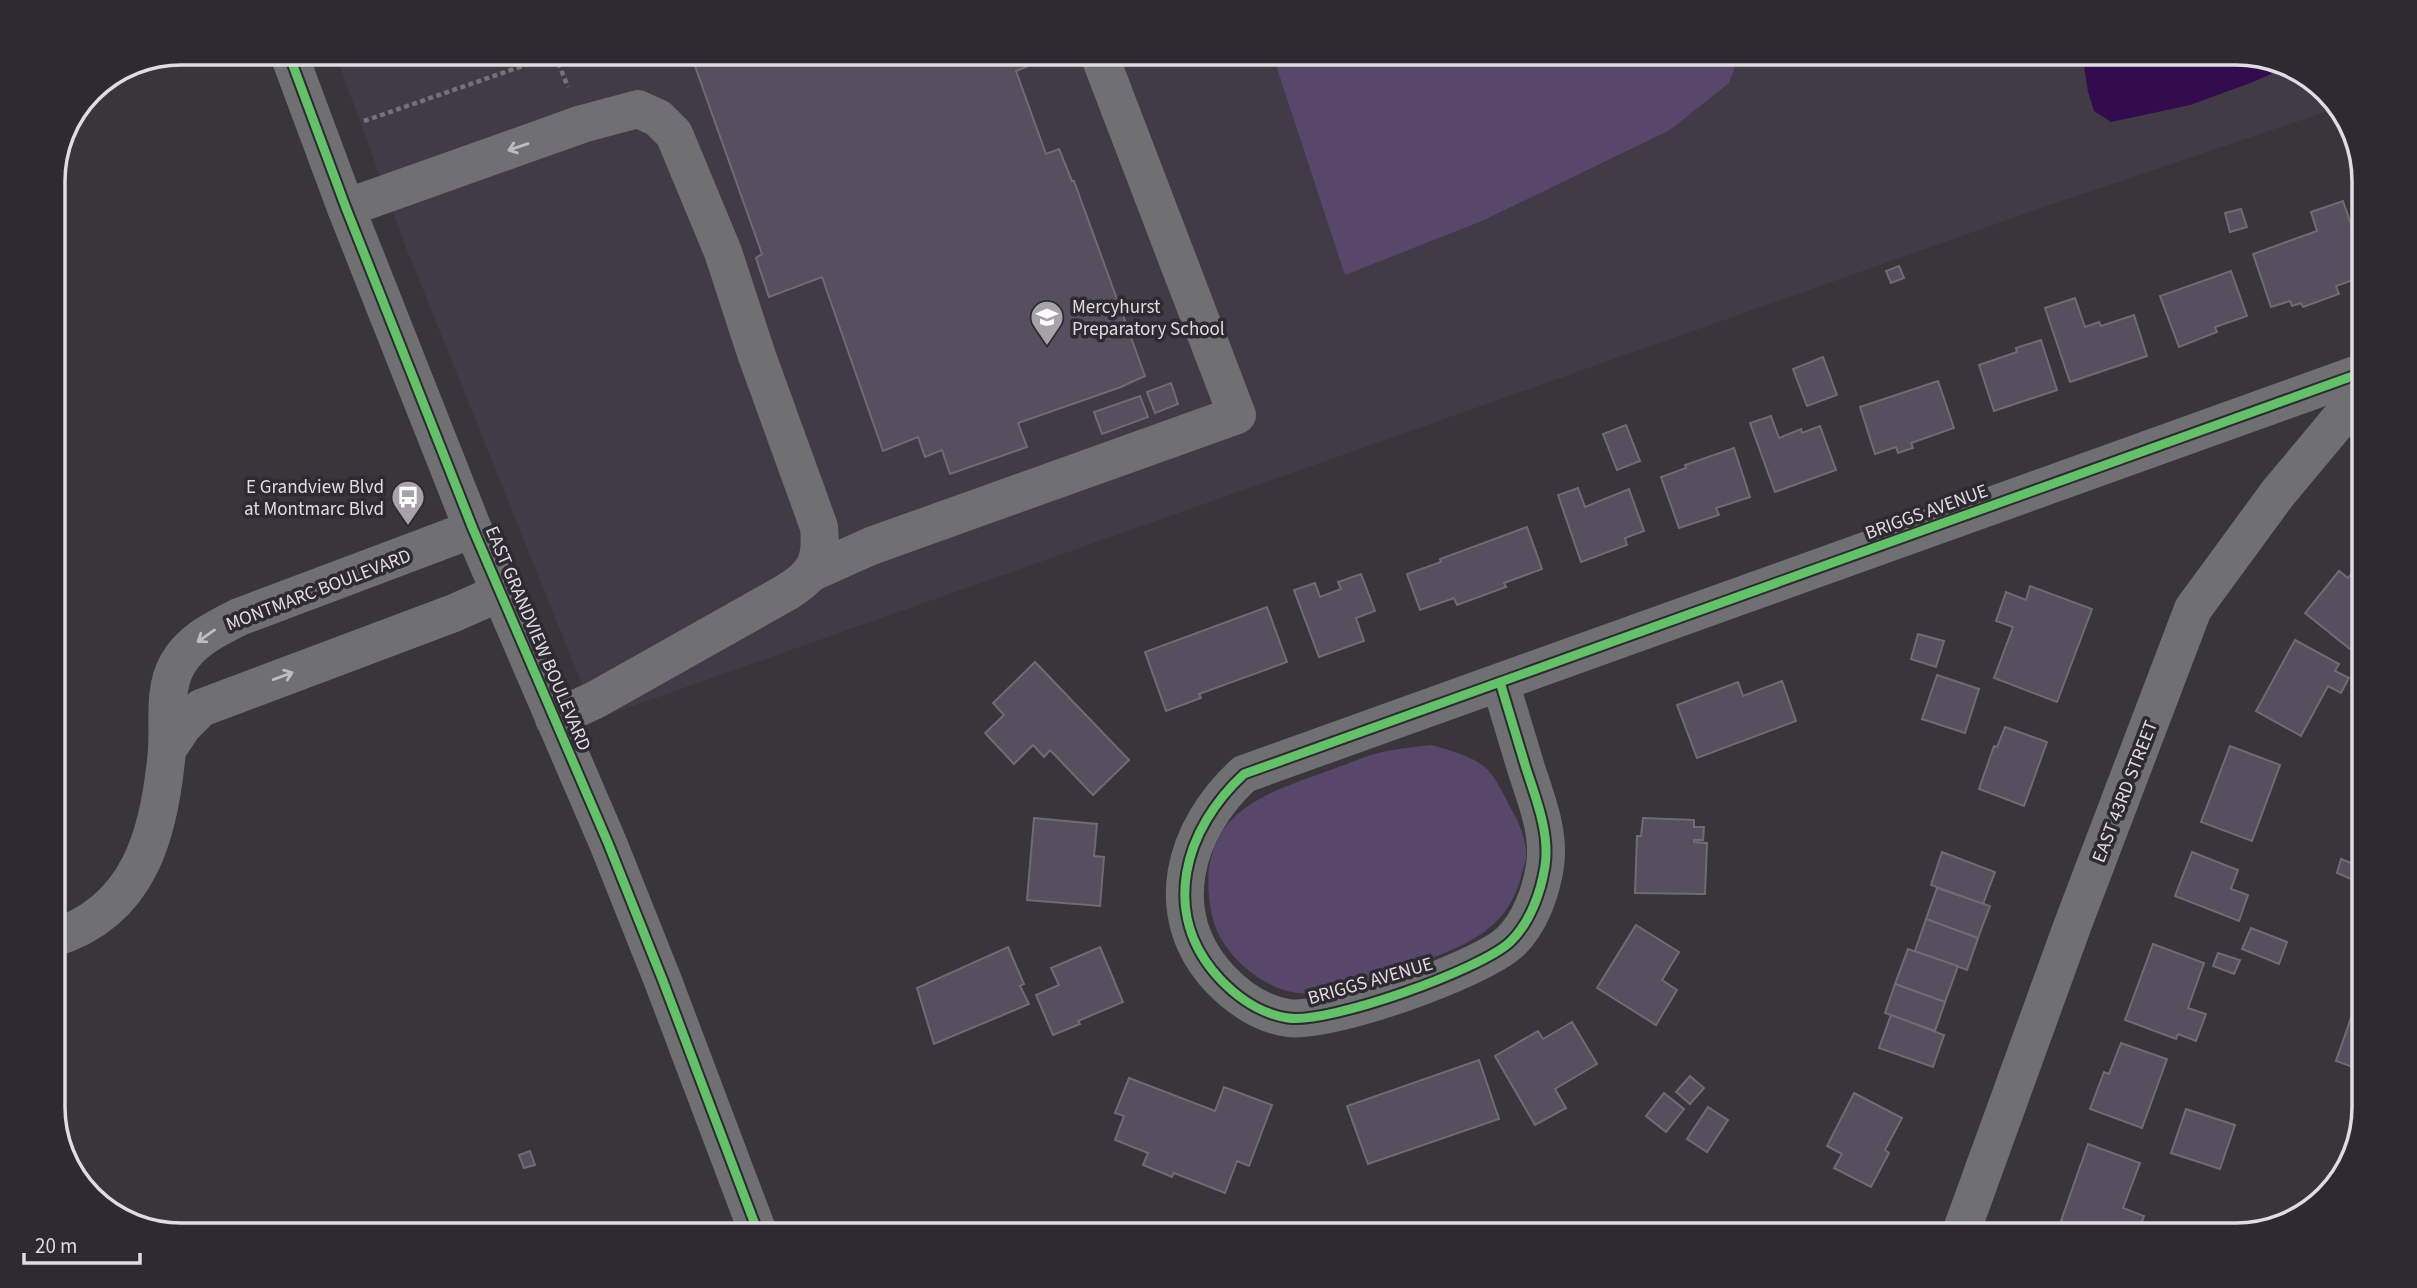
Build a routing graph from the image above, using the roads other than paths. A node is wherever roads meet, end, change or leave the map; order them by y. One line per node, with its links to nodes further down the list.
1 (293, 65): 3 (street, EAST GRANDVIEW BOULEVARD)
2 (1103, 65): 7 (street)
3 (346, 208): 6 (street, EAST GRANDVIEW BOULEVARD); 7 (street, one-way to 3)
4 (2352, 376): 9 (street, BRIGGS AVENUE)
5 (2352, 404): 14 (street, EAST 43RD STREET)
6 (473, 529): 8 (street, EAST GRANDVIEW BOULEVARD); 11 (street, MONTMARC BOULEVARD, one-way to 11)
7 (813, 572): 10 (street)
8 (499, 593): 10 (street, EAST GRANDVIEW BOULEVARD); 11 (street, MONTMARC BOULEVARD, one-way to 8)
9 (1500, 682): 9 (street, BRIGGS AVENUE)
10 (554, 719): 13 (street, EAST GRANDVIEW BOULEVARD)
11 (167, 750): 12 (street, MONTMARC BOULEVARD)
12 (65, 934)
13 (754, 1223)
14 (1965, 1223)

